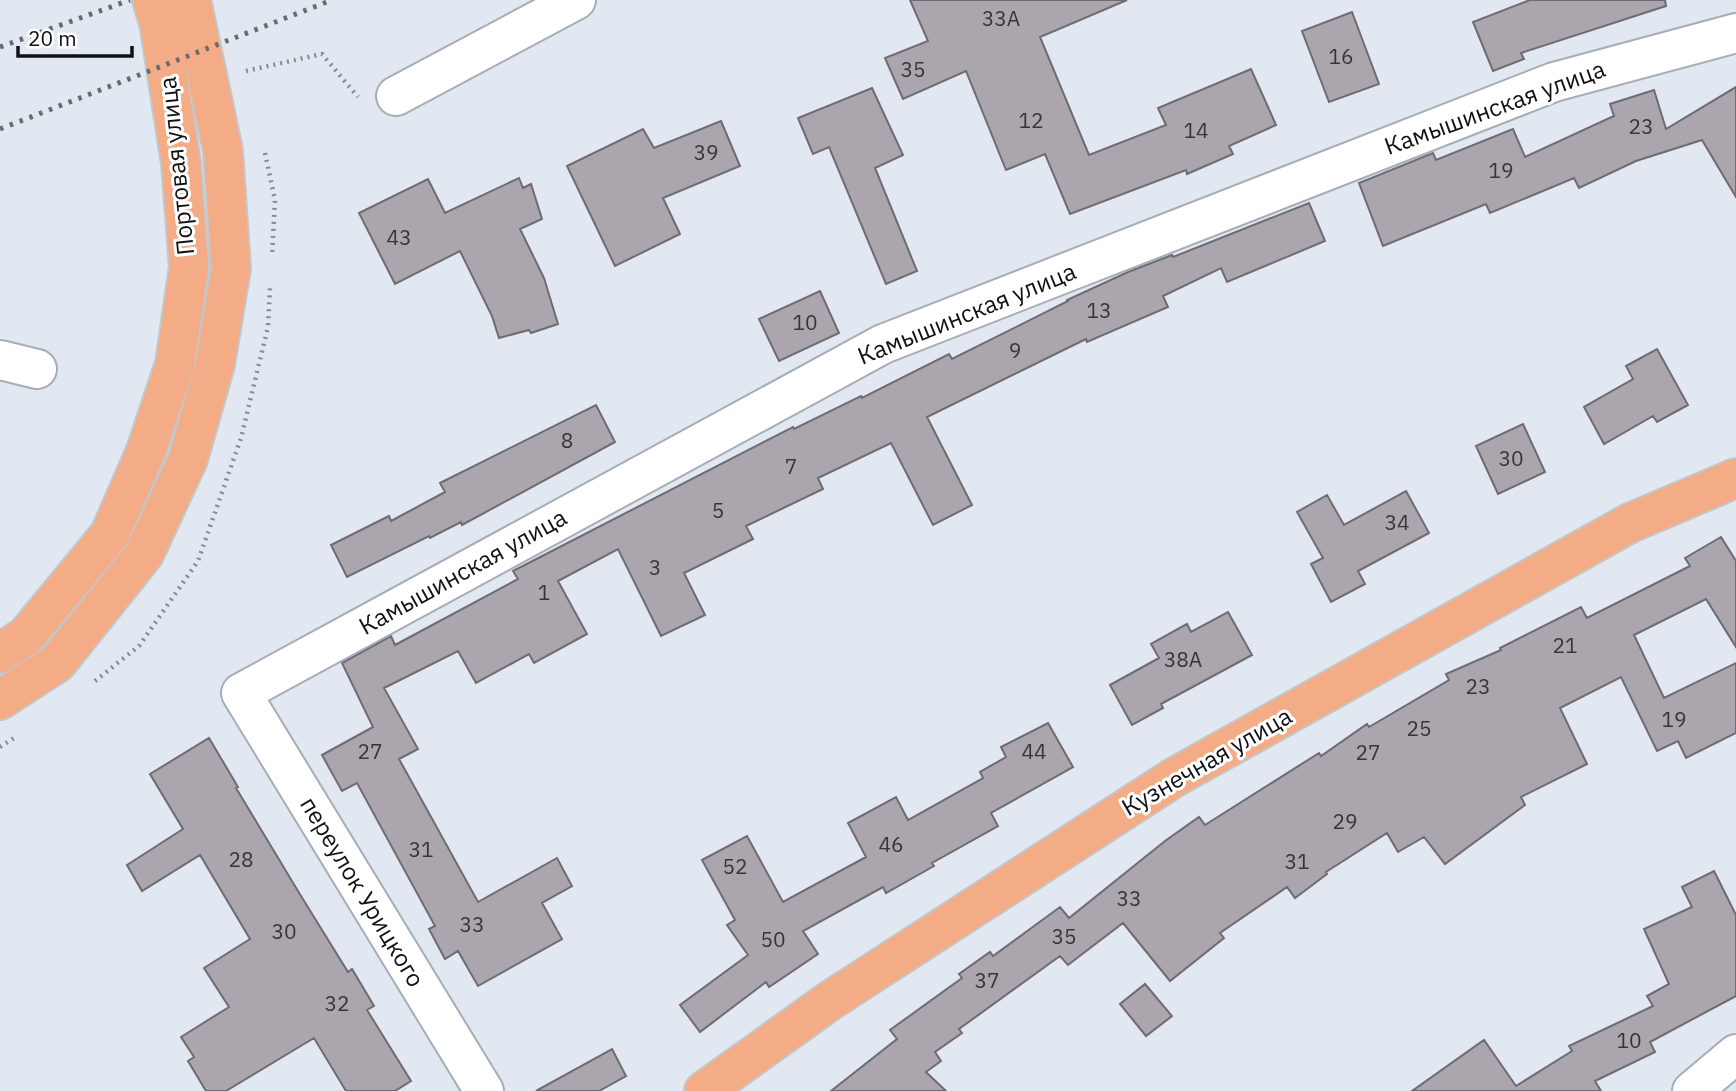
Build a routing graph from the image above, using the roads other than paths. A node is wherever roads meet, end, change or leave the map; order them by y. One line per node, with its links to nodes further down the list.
1 (152, 0): 9 (main road, Портовая улица)
2 (191, 0): 11 (main road, Портовая улица)
3 (576, 0): 5 (street)
4 (1736, 33): 10 (street, Камышинская улица)
5 (396, 96)
6 (0, 360): 7 (street)
7 (37, 369)
8 (1736, 478): 14 (main road, Кузнечная улица)
9 (0, 653)
10 (241, 694): 13 (street, переулок Урицкого)
11 (0, 700)
12 (1736, 1054): 15 (street)
13 (484, 1091)
14 (704, 1091)
15 (1692, 1091)

